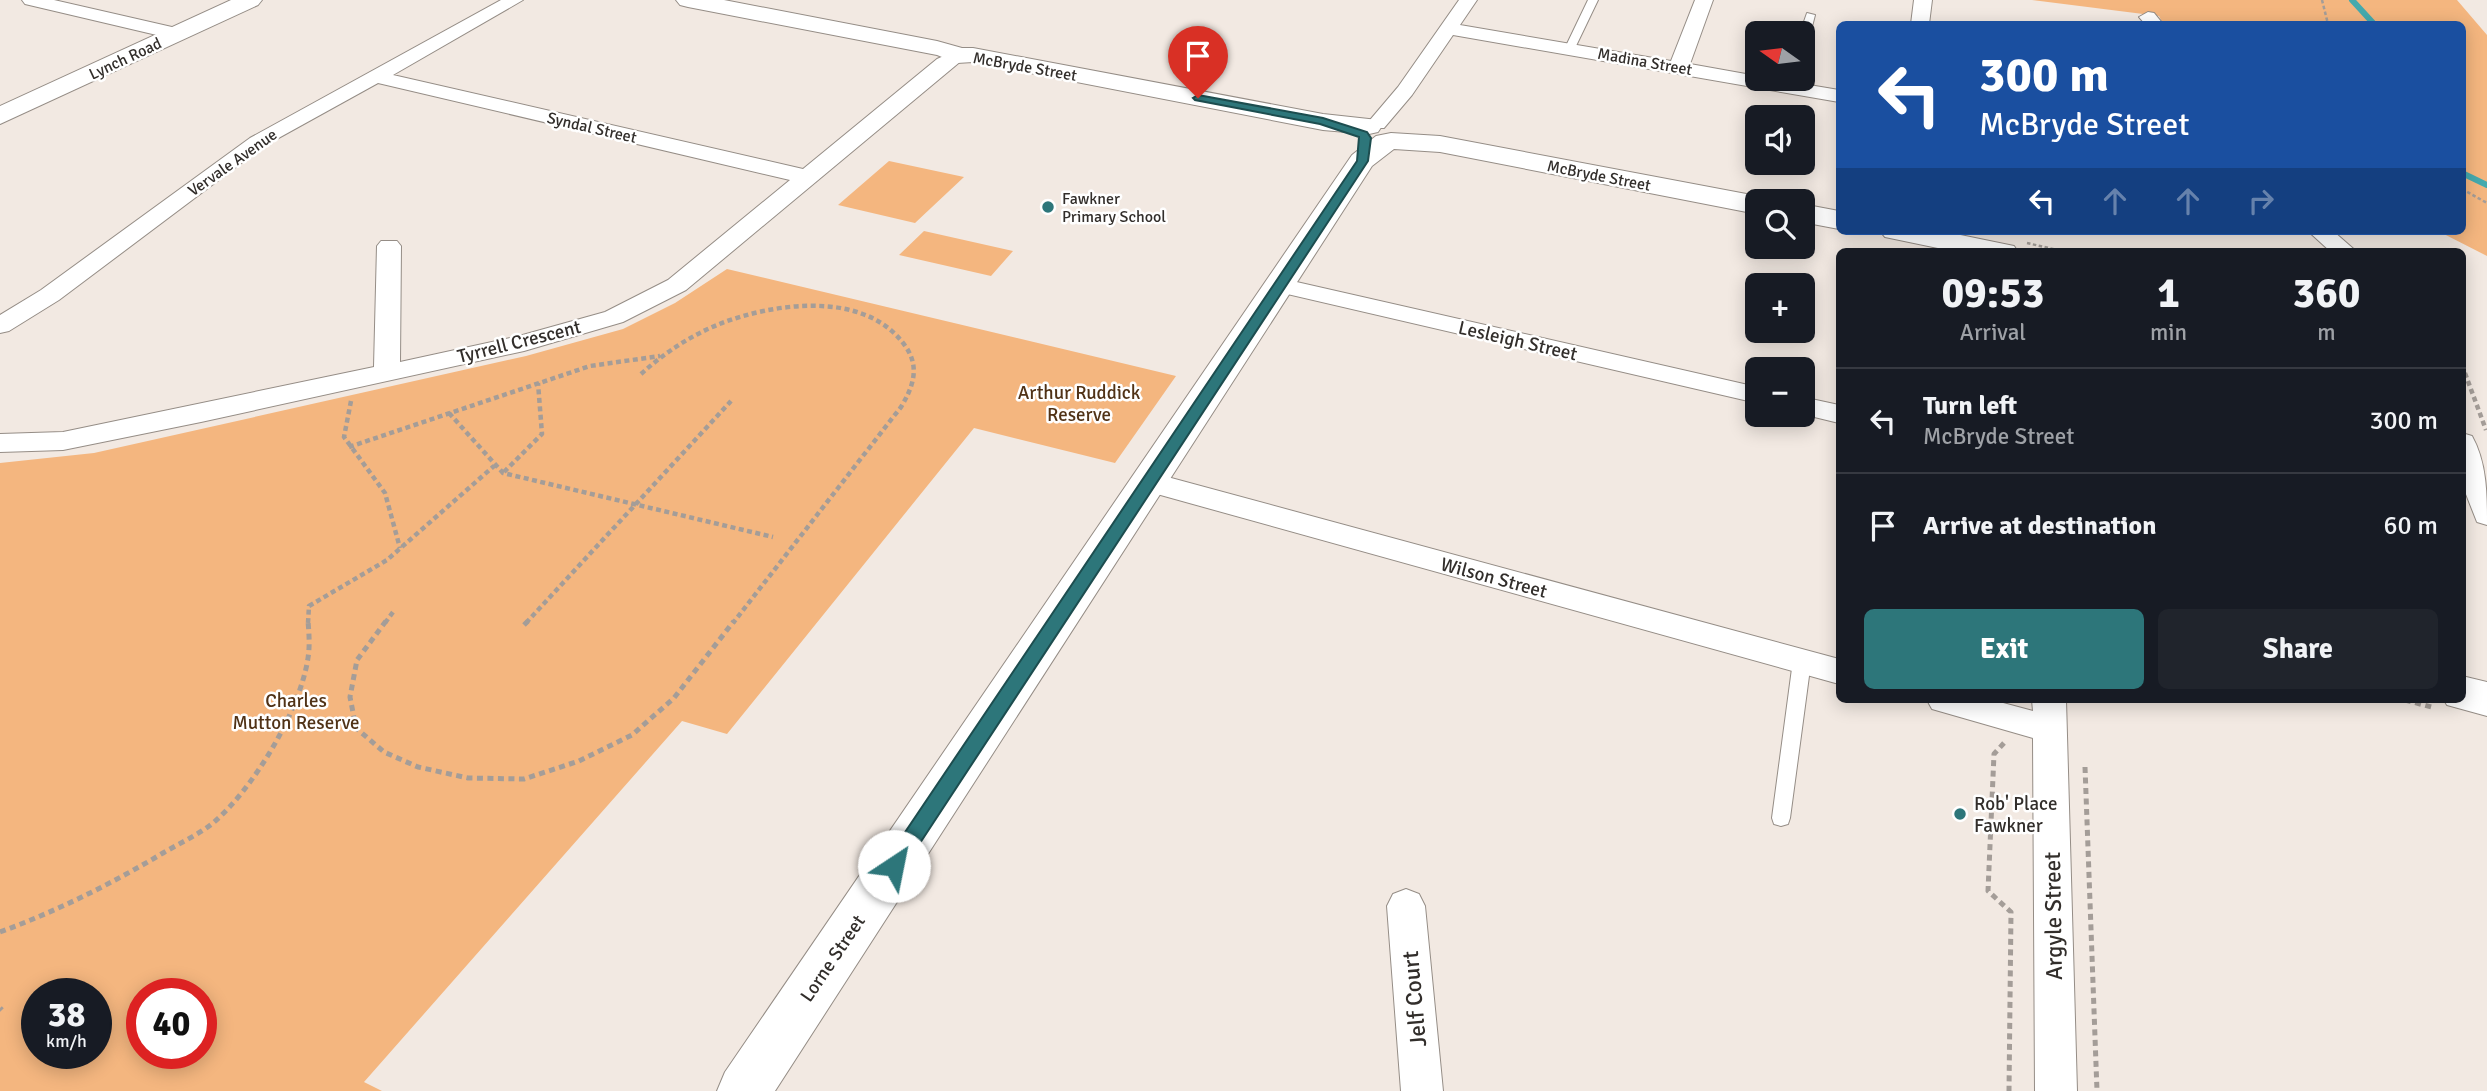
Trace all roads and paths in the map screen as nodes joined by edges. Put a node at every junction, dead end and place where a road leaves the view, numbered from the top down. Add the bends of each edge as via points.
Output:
1 (31, 0) edge
2 (250, 0) edge
3 (514, 0) edge
4 (688, 0) edge
5 (1468, 0) edge
6 (1593, 0) edge
7 (1704, 0) edge
8 (1923, 0) edge
9 (2322, 0) edge
10 (1810, 15) dead end
11 (1808, 21) edge
12 (1920, 21) edge
13 (2327, 21) edge
14 (1450, 29) junction
15 (178, 34) junction
16 (1570, 48) junction
17 (957, 56) junction
18 (1679, 67) junction
19 (1745, 76) edge
20 (376, 77) junction
21 (1815, 89) edge
22 (1836, 95) edge
23 (0, 116) edge
24 (1379, 136) junction
25 (807, 177) junction
26 (2466, 191) edge
27 (1745, 203) edge
28 (2487, 203) edge
29 (1815, 215) edge
30 (1836, 219) edge
31 (1915, 235) edge
32 (2324, 235) edge
33 (389, 246) dead end
34 (1982, 248) edge
35 (2340, 248) edge
36 (1279, 285) junction
37 (0, 326) edge
38 (661, 356) junction
39 (387, 372) junction
40 (641, 374) dead end
41 (2466, 376) edge
42 (351, 380) junction
43 (538, 383) junction
44 (1745, 392) edge
45 (731, 401) dead end
46 (1815, 408) edge
47 (449, 413) junction
48 (1836, 413) edge
49 (2487, 433) edge
50 (0, 443) edge
51 (349, 446) junction
52 (2466, 454) edge
53 (494, 466) junction
54 (503, 473) junction
55 (1149, 482) junction
56 (636, 504) junction
57 (2487, 515) edge
58 (774, 537) dead end
59 (400, 548) junction
60 (393, 612) dead end
61 (524, 625) dead end
62 (1802, 662) junction
63 (1836, 670) edge
64 (2466, 694) edge
65 (2487, 699) edge
66 (1955, 703) edge
67 (2050, 714) edge
68 (2011, 719) junction
69 (2084, 756) dead end
70 (1781, 818) dead end
71 (1406, 906) dead end
72 (0, 932) edge
73 (744, 1091) edge
74 (1422, 1091) edge
75 (2009, 1091) edge
76 (2056, 1091) edge
77 (2097, 1091) edge

1 - 15 street
2 - 15 street, Lynch Road
3 - 20 street, Vervale Avenue
4 - 17 street, McBryde Street via 937,48
5 - 14 street, Lorne Street
6 - 16 lane
7 - 18 street
8 - 12 street
9 - 13 path
10 - 11 lane
14 - 16 street, Madina Street
14 - 24 street, Lorne Street
15 - 23 street, Lynch Road
16 - 18 street, Madina Street
17 - 24 street, McBryde Street via 973,55 1323,121
17 - 25 street, Tyrrell Crescent
18 - 19 street, Madina Street
20 - 25 street, Syndal Street
20 - 37 street, Vervale Avenue via 257,142 50,295
21 - 22 street, Madina Street
24 - 27 street, McBryde Street
24 - 36 street, Lorne Street
25 - 39 street, Tyrrell Crescent via 677,285 614,317 524,343
26 - 28 path
29 - 30 street
31 - 34 street
32 - 35 street
33 - 39 street
36 - 44 street, Lesleigh Street
36 - 55 street, Lorne Street
38 - 40 path
38 - 43 path via 590,366
38 - 60 path via 688,337 732,319 793,306 824,307 859,312 888,326 905,342 913,361 914,382 901,407 674,698 632,735 579,761 524,779 468,778 418,767 384,752 356,728 350,697 357,660
39 - 42 street, Tyrrell Crescent
41 - 49 path
42 - 50 street, Tyrrell Crescent via 63,441
42 - 51 path via 344,438
43 - 47 path
43 - 54 path via 541,433
45 - 56 path
46 - 48 street
47 - 51 path
47 - 53 path
51 - 59 path via 385,493
52 - 57 street
53 - 54 path
53 - 59 path
54 - 56 path
55 - 62 street, Wilson Street
55 - 73 street, Lorne Street
56 - 58 path
56 - 61 path
59 - 72 path via 309,606 311,643 293,705 271,746 215,821 97,892
62 - 63 street, Wilson Street
62 - 70 lane
64 - 65 street
66 - 68 street
67 - 68 street
67 - 76 street, Argyle Street
68 - 75 path via 2011,736 1994,754 1988,891 2011,912
69 - 77 path
71 - 74 street, Jelf Court

